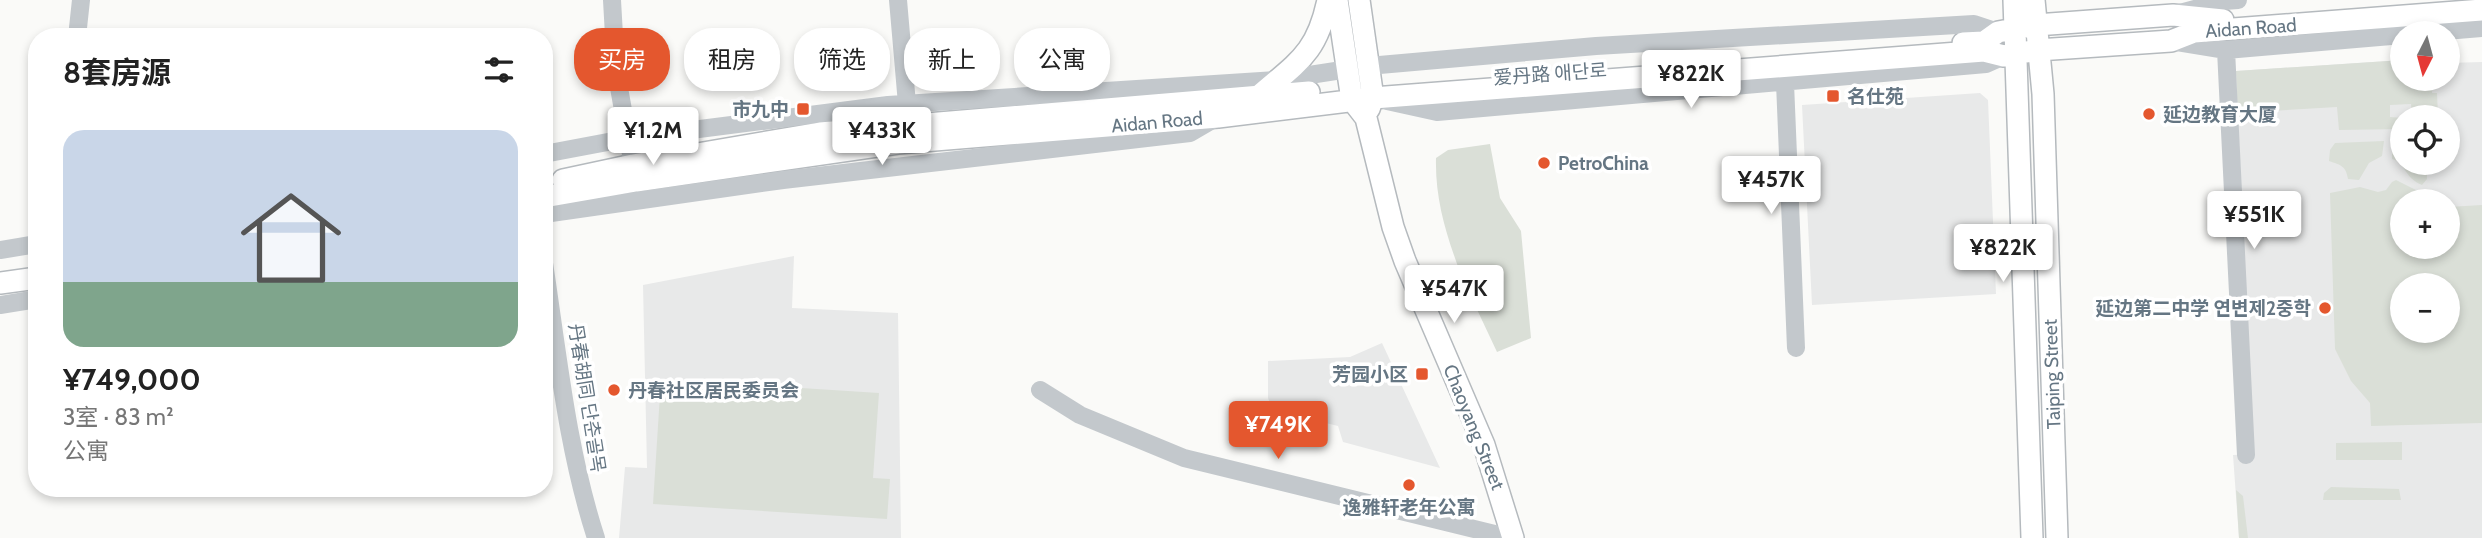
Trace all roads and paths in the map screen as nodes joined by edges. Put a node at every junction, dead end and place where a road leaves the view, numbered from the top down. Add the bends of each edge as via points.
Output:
1 (81, 0) edge
2 (612, 0) edge
3 (898, 0) edge
4 (1328, 0) edge
5 (1337, 0) edge
6 (1359, 0) edge
7 (2014, 0) edge
8 (2034, 0) edge
9 (2238, 0) edge
10 (2451, 0) edge
11 (2482, 10) edge
12 (2174, 15) junction
13 (2090, 21) junction
14 (2036, 24) junction
15 (78, 28) edge
16 (2482, 28) edge
17 (2006, 30) junction
18 (2460, 30) edge
19 (2390, 36) edge
20 (2171, 41) junction
21 (2091, 47) junction
22 (2038, 50) junction
23 (2226, 50) junction
24 (2010, 55) junction
25 (1277, 80) junction
26 (1785, 83) junction
27 (1361, 89) junction
28 (1260, 95) junction
29 (907, 104) junction
30 (1218, 117) joint
31 (629, 138) junction
32 (553, 152) edge
33 (636, 183) junction
34 (553, 184) edge
35 (553, 196) edge
36 (553, 211) edge
37 (28, 245) edge
38 (0, 250) edge
39 (28, 268) edge
40 (0, 272) edge
41 (28, 279) edge
42 (0, 283) edge
43 (28, 300) edge
44 (0, 305) edge
45 (553, 321) edge
46 (1796, 348) dead end
47 (1040, 390) dead end
48 (2246, 455) dead end
49 (596, 538) edge
50 (1512, 538) edge
51 (2032, 538) edge
52 (2057, 538) edge

1 - 15 street
2 - 31 street via 616,71
3 - 29 street
4 - 25 main road via 1317,37 1296,65
5 - 27 main road, Chaoyang Street
6 - 27 main road, Chaoyang Street
7 - 17 main road, Taiping Street
8 - 14 main road, Taiping Street
9 - 12 street, Aidan Road
10 - 12 main road, Aidan Road via 2224,20
11 - 20 main road, Aidan Road via 2194,32
12 - 13 main road, 爱丹路 애단로
13 - 14 main road, 爱丹路 애단로
13 - 21 main road
14 - 17 main road, 爱丹路 애단로
14 - 22 main road, Taiping Street
16 - 18 street
17 - 24 main road, Taiping Street
17 - 27 main road, 爱丹路 애단로 via 1984,42
19 - 23 street, Aidan Road
20 - 21 main road, 爱丹路 애단로
20 - 23 street, Aidan Road
21 - 22 main road, 爱丹路 애단로
22 - 24 main road, 爱丹路 애단로
22 - 52 main road, Taiping Street
23 - 48 street
24 - 26 street, 爱丹路 애단로 via 1986,64
24 - 27 main road, 爱丹路 애단로 via 1984,51
24 - 51 main road, Taiping Street
25 - 27 street, Aidan Road
25 - 28 main road
25 - 29 street, Aidan Road
26 - 27 street, 爱丹路 애단로 via 1437,112
26 - 46 street
27 - 28 main road, Aidan Road
27 - 30 main road, 爱丹路 애단로
27 - 50 main road, Chaoyang Street via 1401,250 1484,445
28 - 33 main road, Aidan Road via 820,133
29 - 31 street, Aidan Road
30 - 33 main road, Aidan Road via 898,143
31 - 32 street, Aidan Road
31 - 33 street
33 - 34 main road, Aidan Road
33 - 35 main road, Aidan Road
33 - 36 street, Aidan Road
37 - 38 street
39 - 40 main road
41 - 42 main road
43 - 44 street
45 - 49 street, 丹春胡同 단춘골목 via 573,451
47 - 50 street via 1080,415 1184,458

